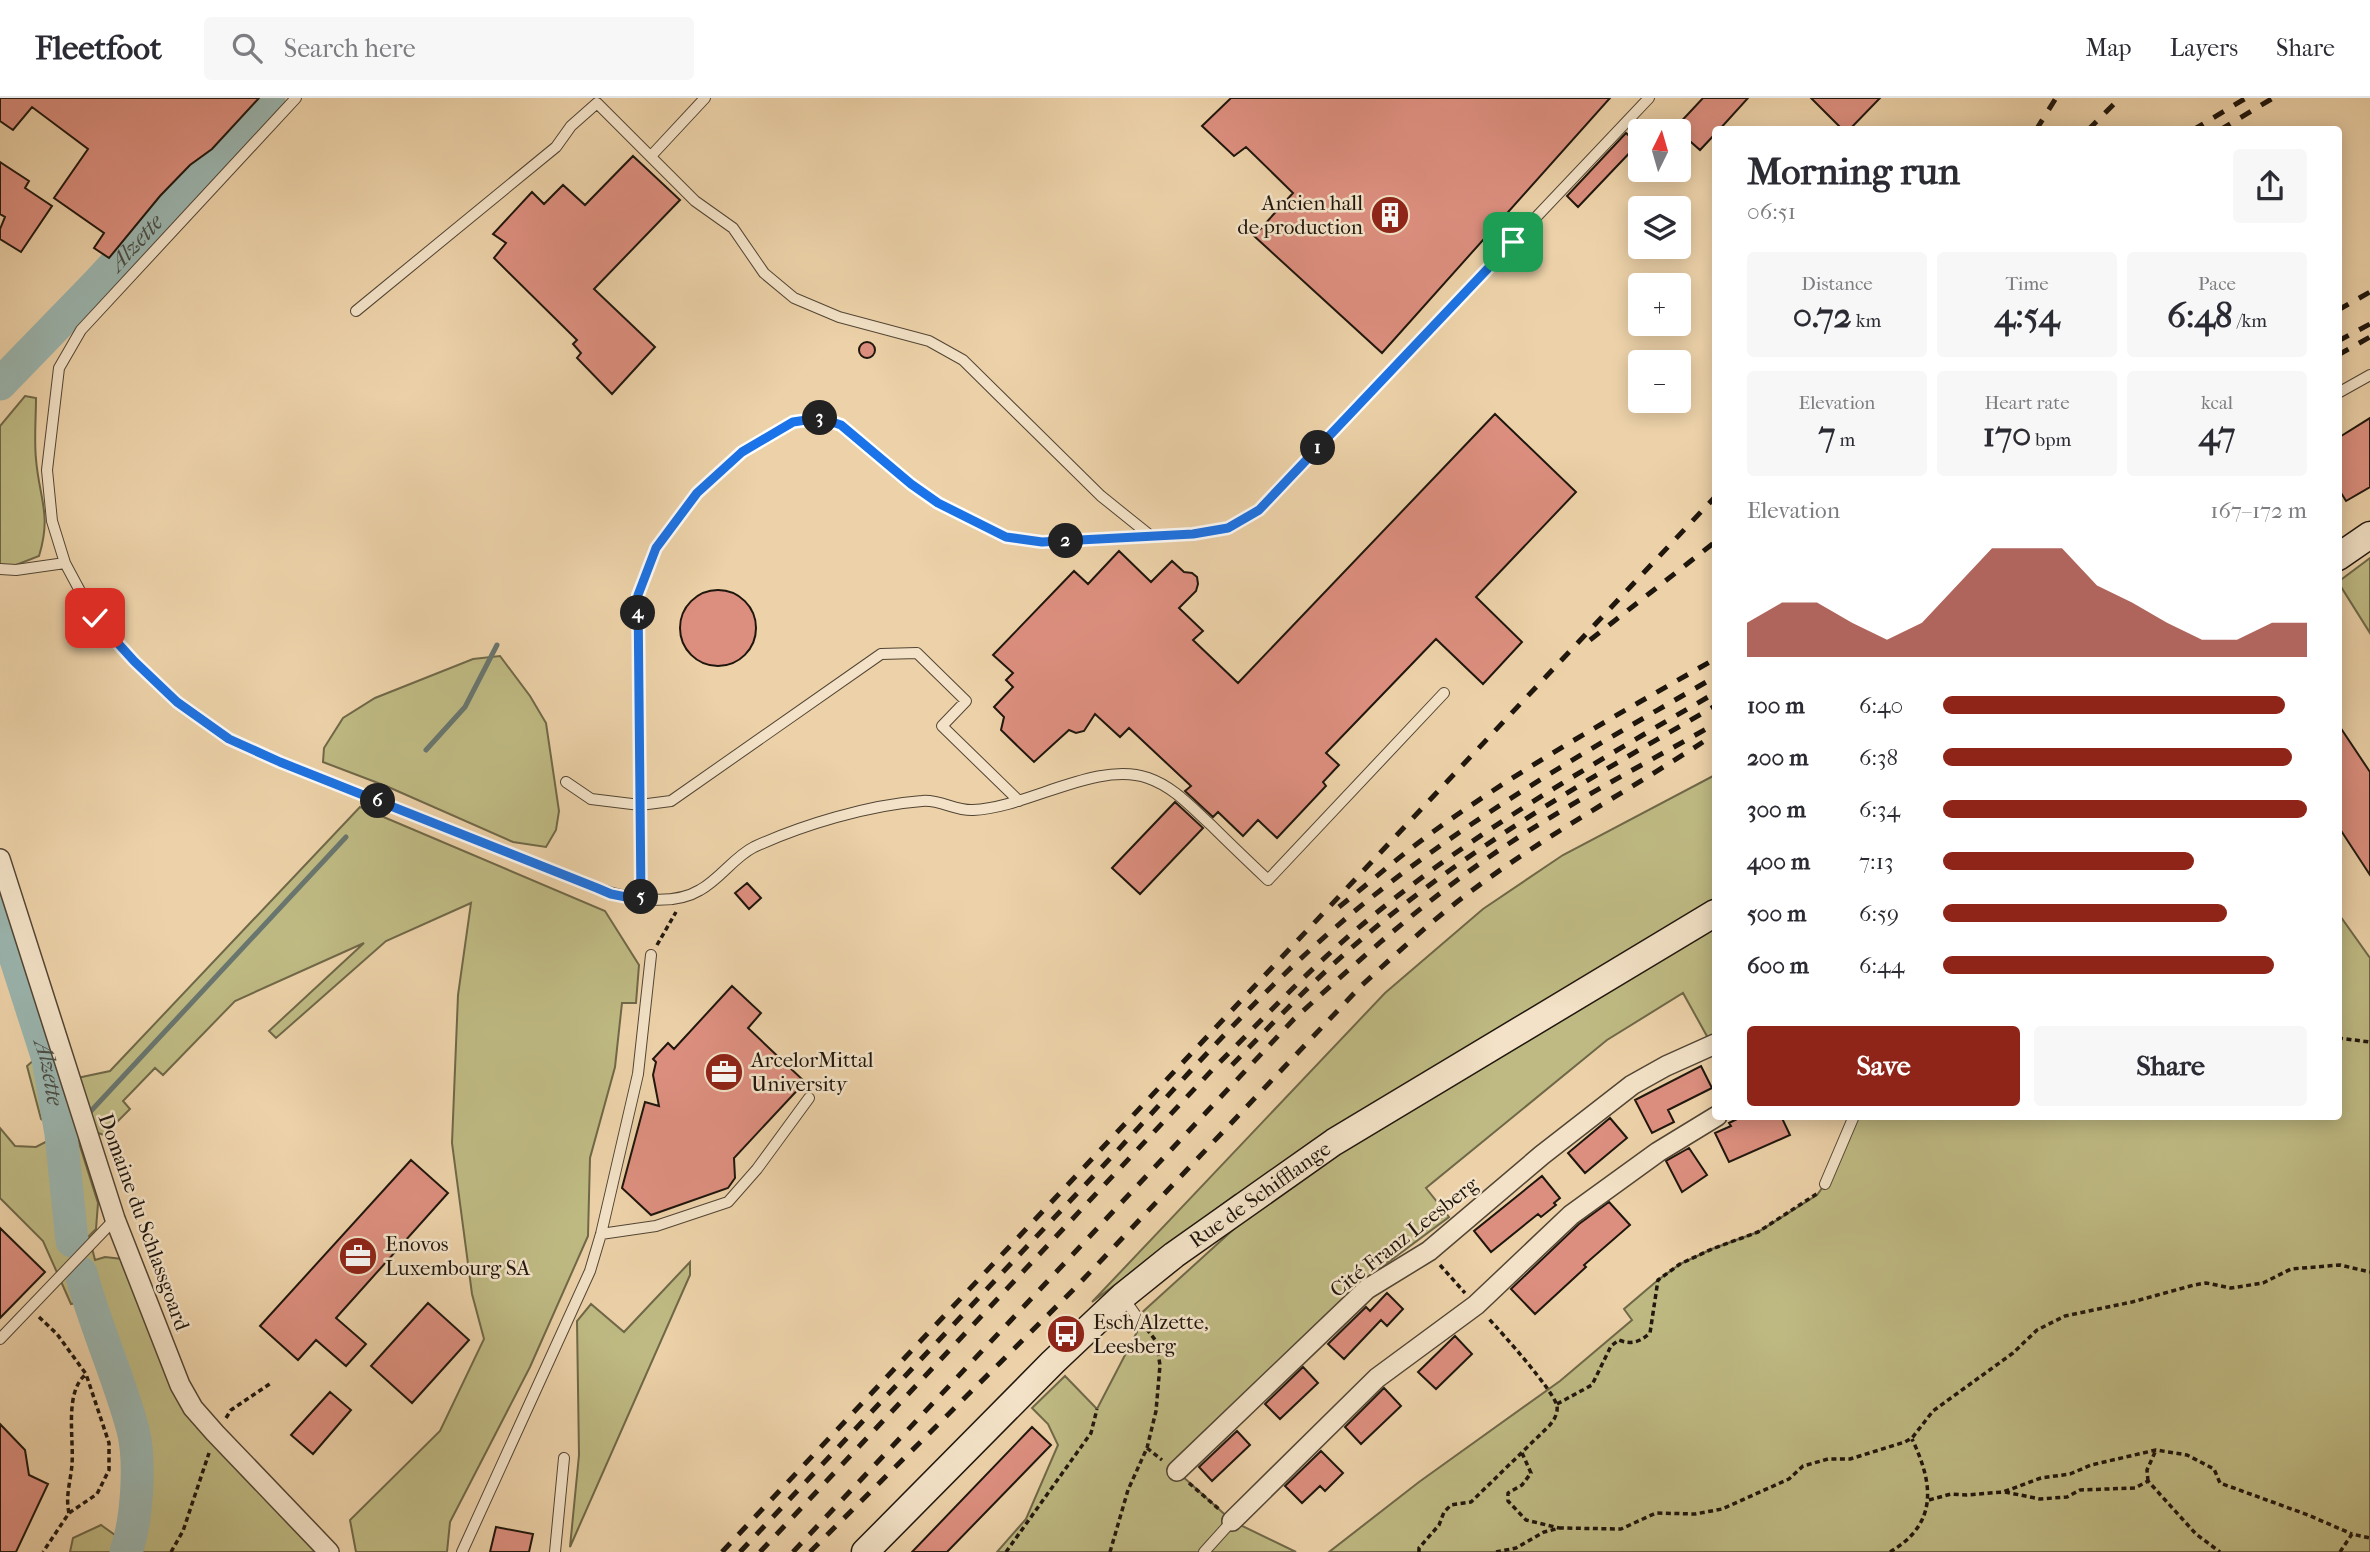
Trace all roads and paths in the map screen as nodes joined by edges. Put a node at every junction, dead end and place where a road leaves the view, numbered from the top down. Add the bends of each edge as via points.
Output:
1 (296, 98) edge
2 (705, 98) edge
3 (1649, 98) edge
4 (595, 100) edge
5 (652, 156) junction
6 (356, 311) dead end
7 (2370, 375) edge
8 (2342, 391) edge
9 (2370, 535) edge
10 (1152, 537) junction
11 (2342, 554) edge
12 (65, 563) junction
13 (0, 569) edge
14 (1444, 693) dead end
15 (566, 782) dead end
16 (1019, 801) junction
17 (640, 805) junction
18 (0, 859) edge
19 (686, 895) junction
20 (641, 900) junction
21 (1712, 915) edge
22 (652, 956) joint
23 (2342, 1038) edge
24 (2370, 1042) edge
25 (1712, 1045) edge
26 (809, 1098) dead end
27 (1712, 1119) edge
28 (1852, 1120) edge
29 (1825, 1184) joint
30 (115, 1219) junction
31 (601, 1234) junction
32 (1429, 1251) junction
33 (2370, 1272) edge
34 (1457, 1284) dead end
35 (1130, 1306) junction
36 (29, 1308) junction
37 (1499, 1330) dead end
38 (0, 1339) edge
39 (86, 1374) junction
40 (271, 1383) dead end
41 (1557, 1404) junction
42 (1097, 1409) dead end
43 (215, 1433) junction
44 (1912, 1438) junction
45 (2156, 1450) junction
46 (1522, 1453) junction
47 (564, 1458) dead end
48 (1177, 1471) dead end
49 (2148, 1481) junction
50 (1199, 1492) dead end
51 (2003, 1492) junction
52 (1929, 1500) junction
53 (69, 1513) junction
54 (1232, 1521) junction
55 (1560, 1528) junction
56 (2353, 1534) junction
57 (2370, 1538) edge
58 (43, 1552) edge
59 (170, 1552) edge
60 (329, 1552) edge
61 (462, 1552) edge
62 (555, 1552) edge
63 (865, 1552) edge
64 (1006, 1552) edge
65 (1110, 1552) edge
66 (1204, 1552) edge
67 (1419, 1552) edge
68 (1496, 1552) edge
69 (1890, 1552) edge
70 (2220, 1552) edge
71 (2340, 1552) edge

1 - 12 lane via 81,330 59,368 47,470 52,521
2 - 5 lane
3 - 10 lane via 1259,510 1228,528
4 - 5 lane
4 - 6 lane via 556,147
5 - 10 lane via 695,201 733,228 764,273 794,298 839,317 929,341 963,360 1101,496
7 - 8 lane
9 - 11 street
10 - 17 lane via 1042,542 1006,537 929,497 841,425 820,418 793,422 742,452 697,493 656,548 638,595
12 - 13 lane
12 - 20 lane via 95,618 134,661 177,702 229,739 604,891
14 - 16 lane via 1269,880 1176,793 1145,777 1109,774
15 - 17 lane via 591,799
16 - 17 lane via 942,726 966,701 917,653 881,654 671,801
16 - 19 lane via 972,810 924,800 838,816 751,848 700,891
17 - 20 lane
18 - 30 street, Domaine du Schlassgoard
19 - 20 lane
19 - 22 path
21 - 35 street, Rue de Schifflange via 1334,1142 1174,1255
22 - 31 lane via 638,1074
23 - 24 path
25 - 32 street, Cité Franz Leesberg via 1632,1085
26 - 31 lane via 728,1202 656,1226
27 - 54 street via 1571,1215 1476,1305 1377,1378
28 - 29 lane
29 - 41 path via 1817,1195 1758,1233 1712,1249 1658,1280 1650,1333 1643,1340 1628,1344 1619,1340 1611,1346 1592,1385
30 - 36 lane
30 - 43 street, Domaine du Schlassgoard via 180,1385
31 - 61 lane via 590,1271
32 - 34 path
32 - 48 street, Cité Franz Leesberg via 1367,1289
33 - 44 path via 2340,1265 2291,1269 2263,1283 2194,1285 2066,1316 2037,1330 1933,1411
35 - 63 street, Rue de Schifflange via 1053,1362
35 - 65 path via 1156,1341 1160,1365 1147,1448 1128,1490
36 - 38 lane
36 - 39 path via 57,1334
37 - 41 path
39 - 53 path via 79,1380 71,1421
39 - 53 path via 108,1443 109,1470 97,1494
40 - 43 path via 232,1410
41 - 46 path via 1557,1415
42 - 64 path via 1091,1433
43 - 59 path via 186,1521
43 - 60 street, Domaine du Schlassgoard
44 - 52 path
44 - 55 path via 1850,1459 1803,1466 1789,1479 1722,1509 1656,1513 1621,1530
45 - 49 path via 2147,1470
45 - 51 path
45 - 56 path via 2187,1455 2214,1469 2220,1483
46 - 55 path via 1531,1473 1508,1493 1508,1501 1526,1520
46 - 67 path via 1471,1502 1451,1505
47 - 62 lane
49 - 51 path via 2135,1488 2080,1490 2067,1497 2040,1499
49 - 70 path via 2196,1534
50 - 54 path
51 - 52 path via 1951,1494
52 - 69 path via 1912,1533
53 - 58 path
54 - 66 lane
55 - 68 path
56 - 57 path
56 - 71 path

